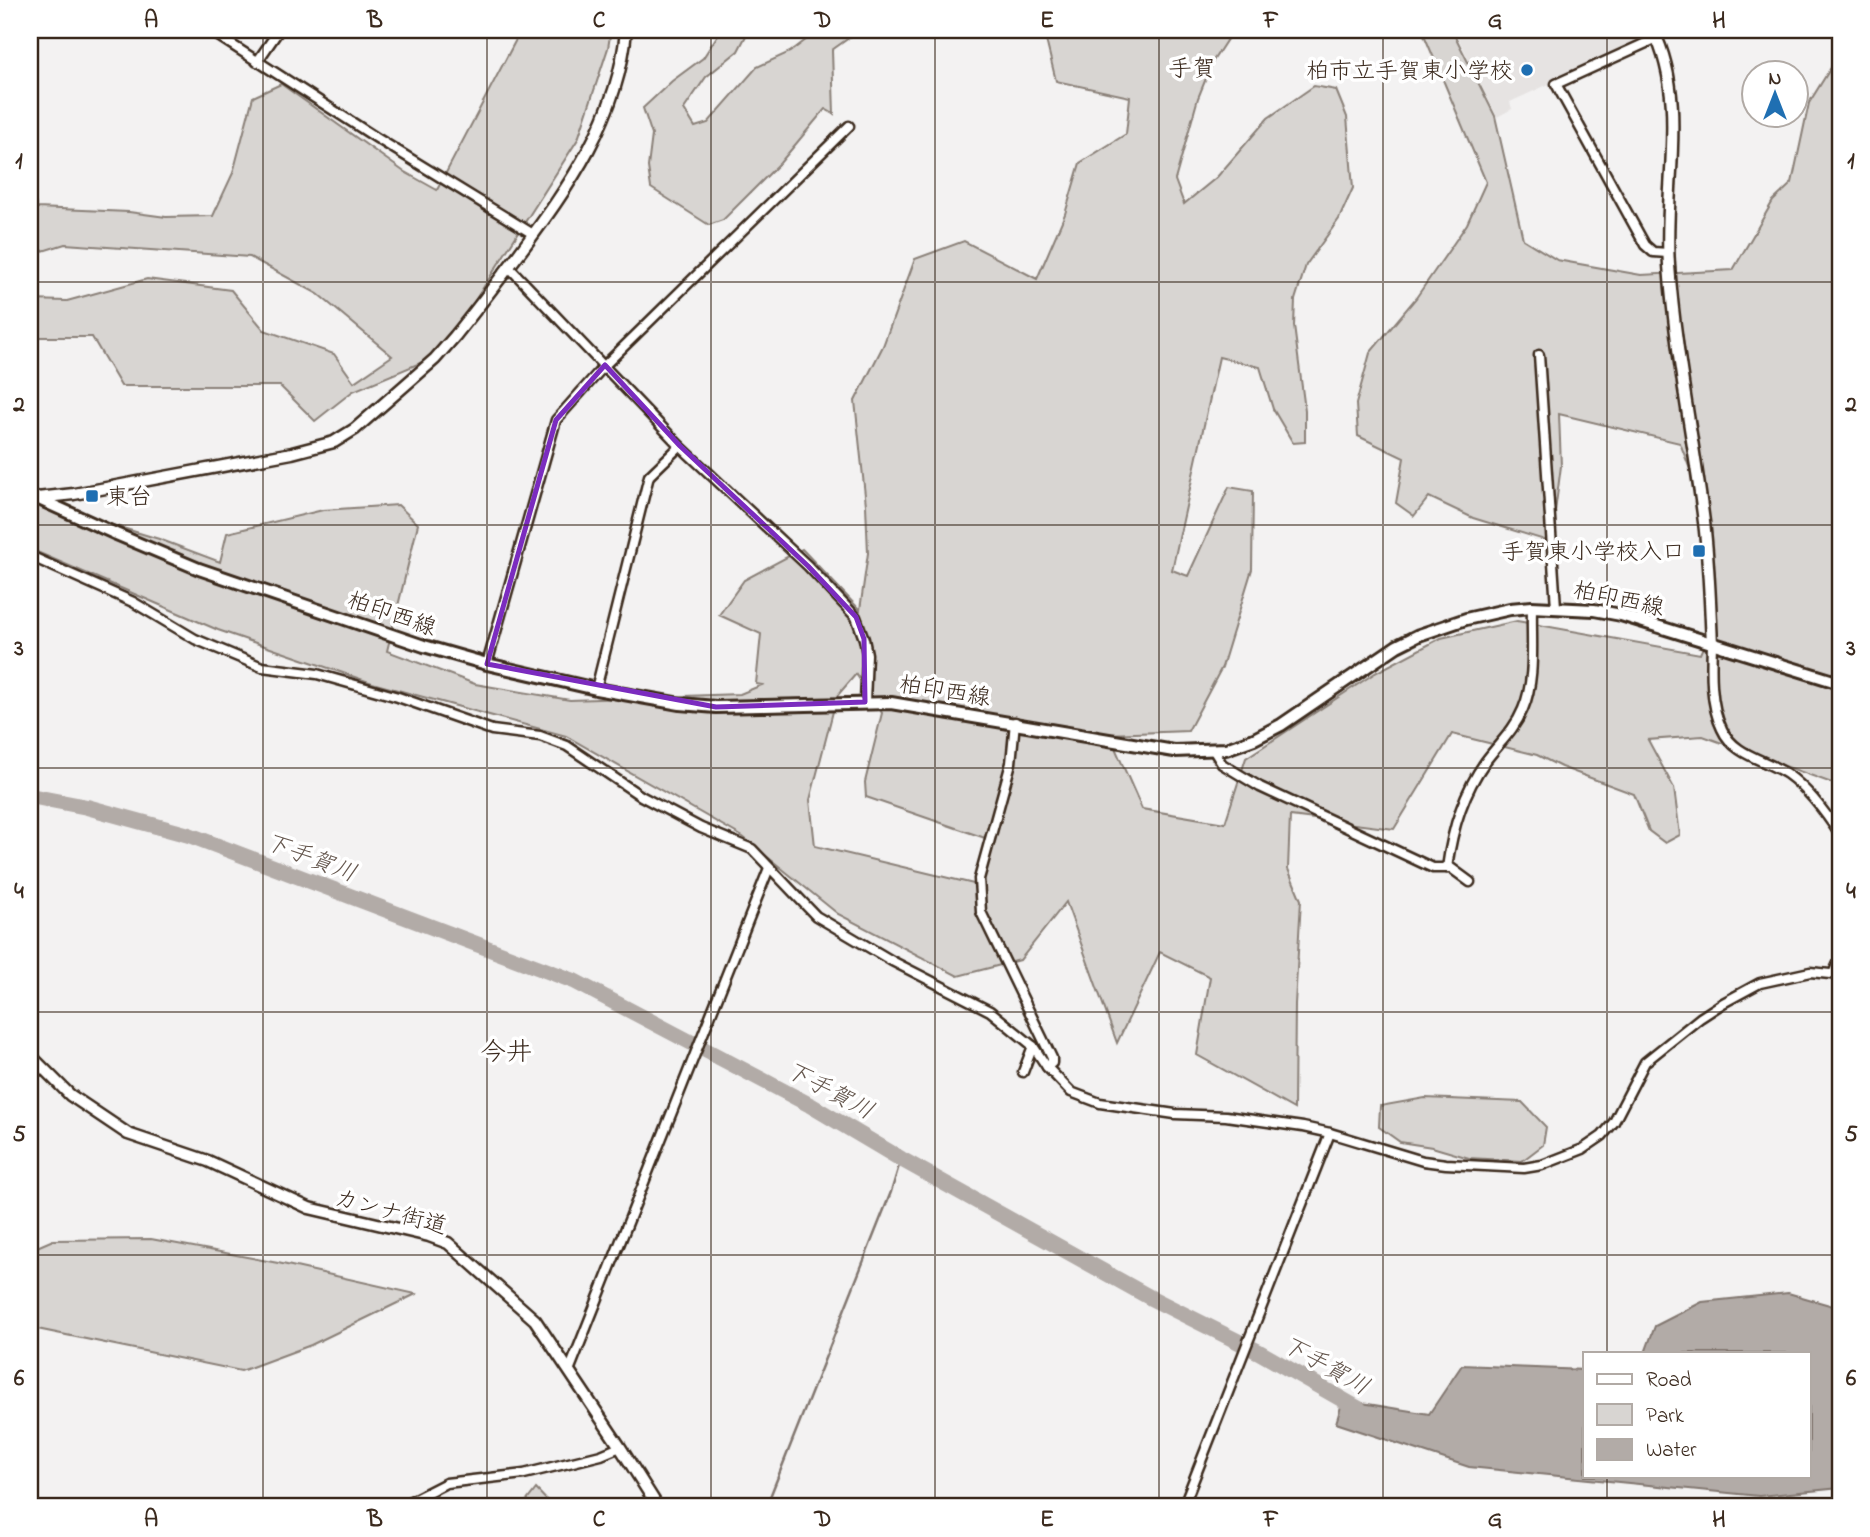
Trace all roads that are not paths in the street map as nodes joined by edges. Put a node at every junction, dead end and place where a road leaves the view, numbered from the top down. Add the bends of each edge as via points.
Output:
1 (209, 30) edge
2 (279, 30) edge
3 (626, 30) edge
4 (1655, 34) edge
5 (257, 62) junction
6 (849, 126) dead end
7 (533, 234) junction
8 (1668, 253) junction
9 (509, 267) junction
10 (1539, 355) dead end
11 (605, 365) junction
12 (680, 446) junction
13 (33, 496) edge
14 (30, 556) edge
15 (1532, 607) junction
16 (1556, 607) junction
17 (1712, 644) junction
18 (487, 664) junction
19 (1840, 683) edge
20 (596, 689) junction
21 (865, 702) junction
22 (1015, 722) junction
23 (1214, 751) junction
24 (1840, 835) edge
25 (769, 868) junction
26 (1447, 868) junction
27 (1470, 882) dead end
28 (1840, 959) edge
29 (1837, 974) edge
30 (1033, 1046) junction
31 (30, 1057) edge
32 (1047, 1068) junction
33 (1023, 1072) dead end
34 (1330, 1133) junction
35 (569, 1371) junction
36 (621, 1447) junction
37 (399, 1507) edge
38 (658, 1507) edge
39 (1183, 1507) edge

1 - 5 street
2 - 5 street
3 - 7 street via 616,83 596,136 567,189
4 - 8 street via 1671,93
4 - 8 street via 1556,84 1645,245 1653,252
5 - 7 street
6 - 11 street
7 - 9 street
8 - 17 street via 1704,526
9 - 11 street
9 - 13 street via 435,359 334,442 74,494
10 - 16 street
11 - 12 street
11 - 18 street via 556,420
12 - 20 street via 649,476
12 - 21 street via 856,617 867,654
13 - 18 main road, 柏印西線 via 199,569
14 - 25 street via 133,602 195,639 262,667 317,674 492,730 540,736 567,746 641,796 752,849
15 - 16 main road, 柏印西線
15 - 23 main road, 柏印西線 via 1466,619 1419,635 1268,732 1240,746
15 - 26 street via 1530,683 1523,709 1485,762 1459,812
16 - 17 main road, 柏印西線 via 1621,615
17 - 19 main road, 柏印西線
17 - 24 street via 1722,731 1742,752 1796,782
18 - 20 main road, 柏印西線
20 - 21 main road, 柏印西線 via 716,707
21 - 22 main road, 柏印西線
22 - 23 main road, 柏印西線 via 1144,747
22 - 32 street via 1012,762 979,891 981,912 1052,1058
23 - 26 street via 1222,764 1260,787 1433,868
25 - 30 street via 816,916 990,1011
25 - 35 street
26 - 27 street
28 - 29 street
29 - 34 street via 1810,972 1760,983 1700,1018 1645,1062 1602,1136 1542,1165 1524,1168 1423,1161
30 - 32 street
30 - 33 street
31 - 35 street, カンナ街道 via 70,1095 128,1134 208,1161 309,1208 447,1243 526,1310
32 - 34 street via 1071,1092 1100,1103
34 - 39 street
35 - 36 street, カンナ街道
36 - 37 street via 524,1474 446,1483
36 - 38 street, カンナ街道

